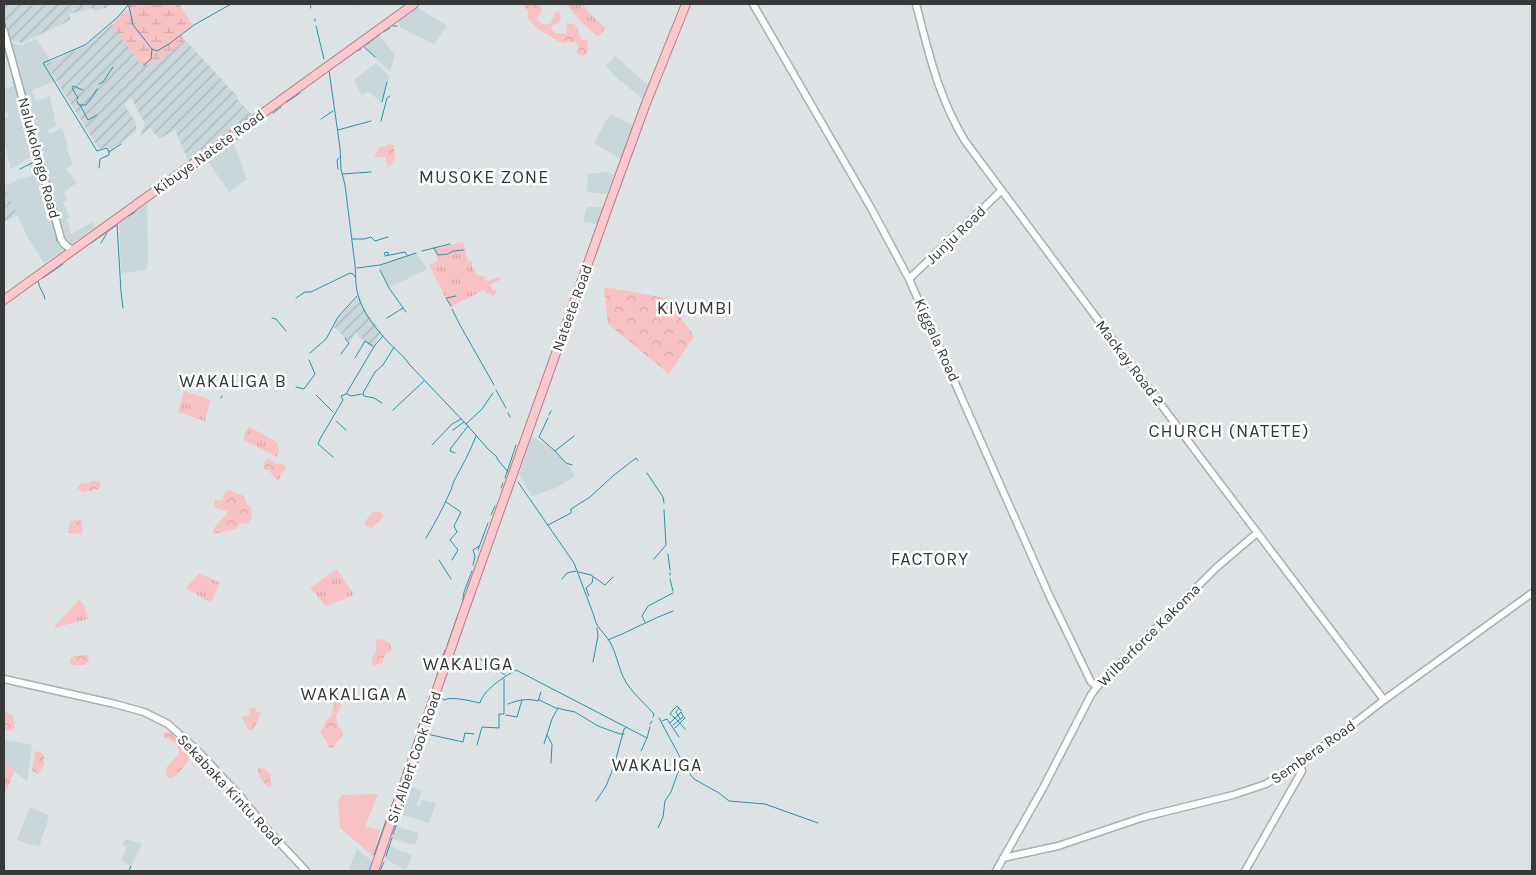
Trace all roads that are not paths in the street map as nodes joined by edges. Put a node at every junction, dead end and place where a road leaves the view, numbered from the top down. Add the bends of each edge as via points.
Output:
1 (414, 4) edge
2 (686, 4) edge
3 (753, 4) edge
4 (916, 4) edge
5 (4, 31) edge
6 (1001, 191) junction
7 (72, 250) junction
8 (909, 278) junction
9 (4, 300) edge
10 (1257, 533) junction
11 (1532, 593) edge
12 (463, 614) joint
13 (4, 679) edge
14 (1097, 687) junction
15 (1384, 700) junction
16 (1300, 763) junction
17 (1003, 858) junction
18 (306, 871) edge
19 (374, 871) edge
20 (996, 871) edge
21 (1245, 871) edge

1 - 7 main road, Kibuye Natete Road
2 - 12 main road, Nateete Road via 645,106
3 - 8 street, Kiggala Road
4 - 6 street, Mackay Road 2 via 944,103 965,141
5 - 7 street, Nalukolongo Road via 61,239
6 - 8 street, Junju Road
6 - 10 street, Mackay Road 2
7 - 9 main road, Kibuye Natete Road
8 - 14 street, Kiggala Road via 1049,595 1091,682
10 - 14 street, Wilberforce Kakoma via 1217,568
10 - 15 street, Mackay Road 2
11 - 15 street, Sembera Road
12 - 19 main road, Sir Albert Cook Road
13 - 18 street, Sekabaka Kintu Road via 115,704 144,712 168,724 196,749
14 - 17 street, Wilberforce Kakoma
15 - 16 street, Sembera Road
16 - 17 street, Sembera Road via 1266,784 1241,792 1144,817 1058,846
16 - 21 street via 1302,771
17 - 20 street, Wilberforce Kakoma

